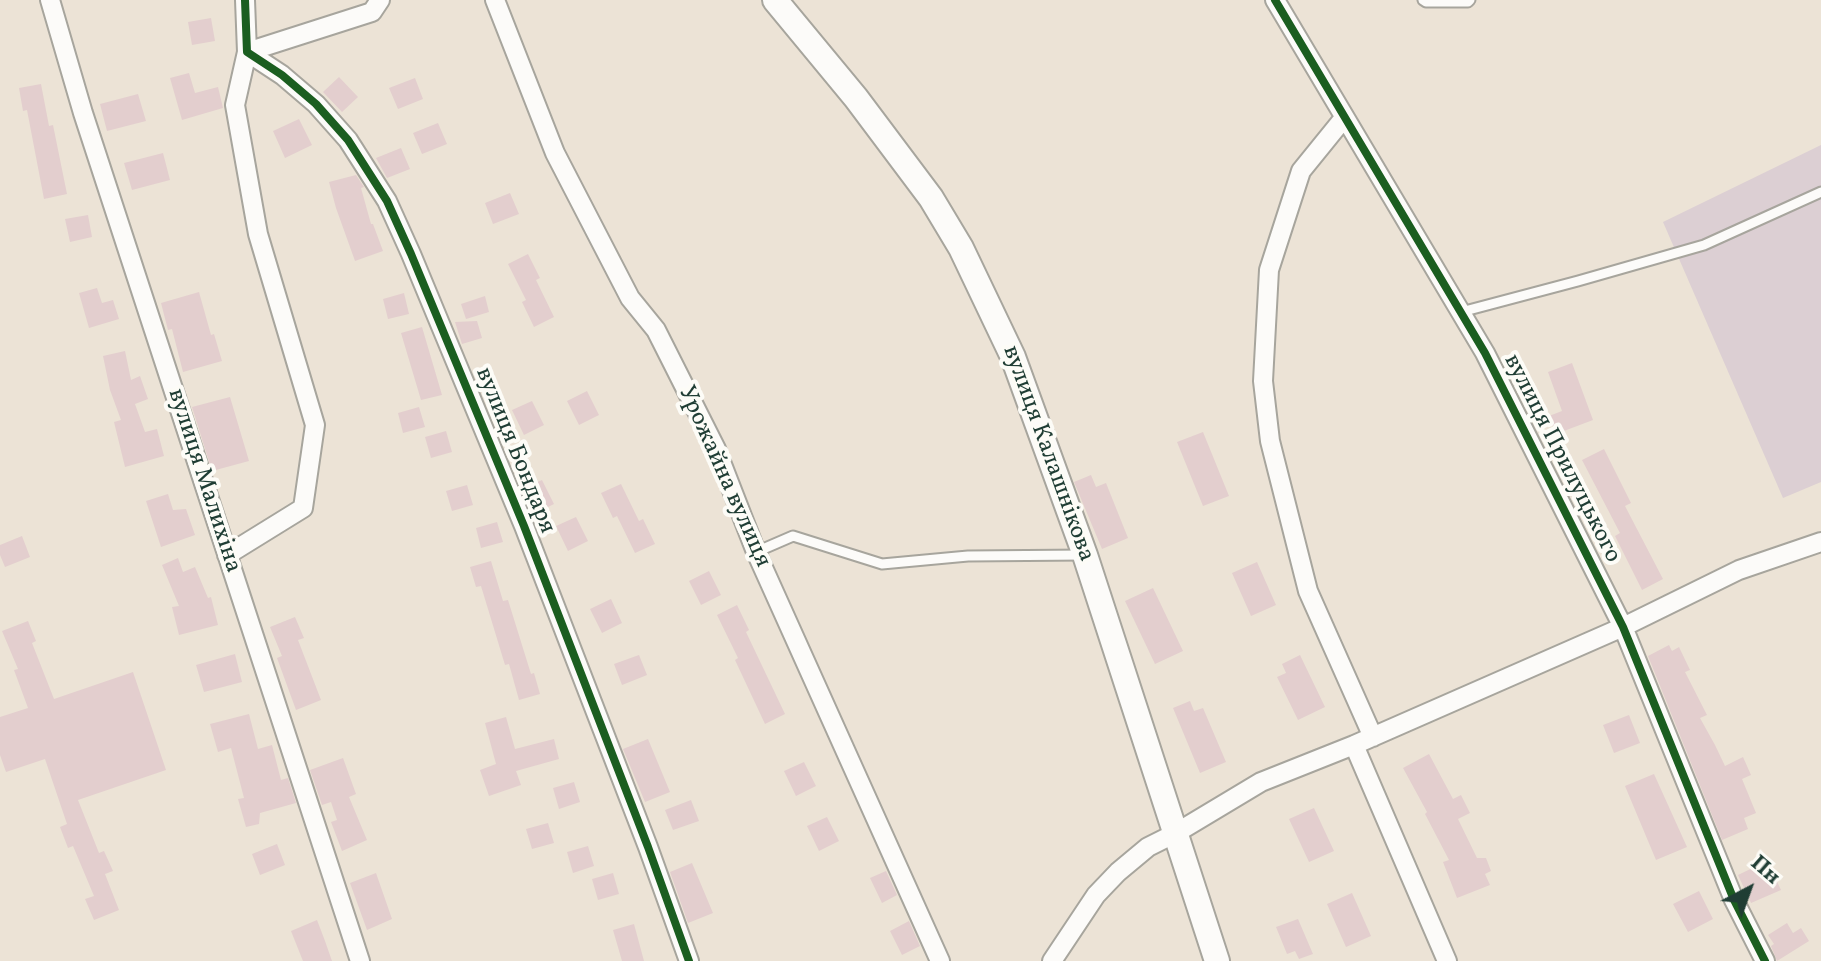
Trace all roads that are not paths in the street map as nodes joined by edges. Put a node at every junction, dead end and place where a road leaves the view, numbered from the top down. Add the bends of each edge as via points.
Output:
1 (50, 0) edge
2 (245, 0) edge
3 (380, 0) edge
4 (495, 0) edge
5 (775, 0) edge
6 (1275, 0) edge
7 (1423, 0) edge
8 (1470, 0) edge
9 (247, 52) junction
10 (1344, 118) junction
11 (1821, 192) edge
12 (1461, 312) junction
13 (1821, 542) edge
14 (756, 552) junction
15 (227, 555) junction
16 (1085, 555) junction
17 (1623, 627) junction
18 (1373, 737) junction
19 (1354, 745) junction
20 (1176, 833) junction
21 (360, 961) edge
22 (689, 961) edge
23 (940, 961) edge
24 (1052, 961) edge
25 (1217, 961) edge
26 (1447, 961) edge
27 (1765, 961) edge

1 - 15 street, вулиця Малихіна
2 - 9 street
3 - 9 street via 372,12
4 - 14 street, Урожайна вулиця via 555,153 630,298 656,330 716,449
5 - 16 street, вулиця Калашнікова via 866,110 961,248 1013,357
6 - 10 street, вулиця Прилуцького
7 - 8 lane
9 - 15 street via 235,105 258,234 315,425 303,508
9 - 22 street, вулиця Бондаря via 316,104 348,140 387,201 524,526
10 - 12 street, вулиця Прилуцького
10 - 18 street via 1301,171 1269,270 1263,381 1270,441 1308,591
11 - 12 lane via 1704,245
12 - 17 street, вулиця Прилуцького
13 - 17 street via 1739,570
14 - 16 lane via 793,536 882,564 968,556
14 - 23 street, Урожайна вулиця
15 - 21 street, вулиця Малихіна
16 - 20 street, вулиця Калашнікова
17 - 18 street
17 - 27 street, вулиця Прилуцького via 1734,900
18 - 19 street
19 - 20 street via 1261,782
19 - 26 street
20 - 24 street via 1148,847 1118,872
20 - 25 street, вулиця Калашнікова

